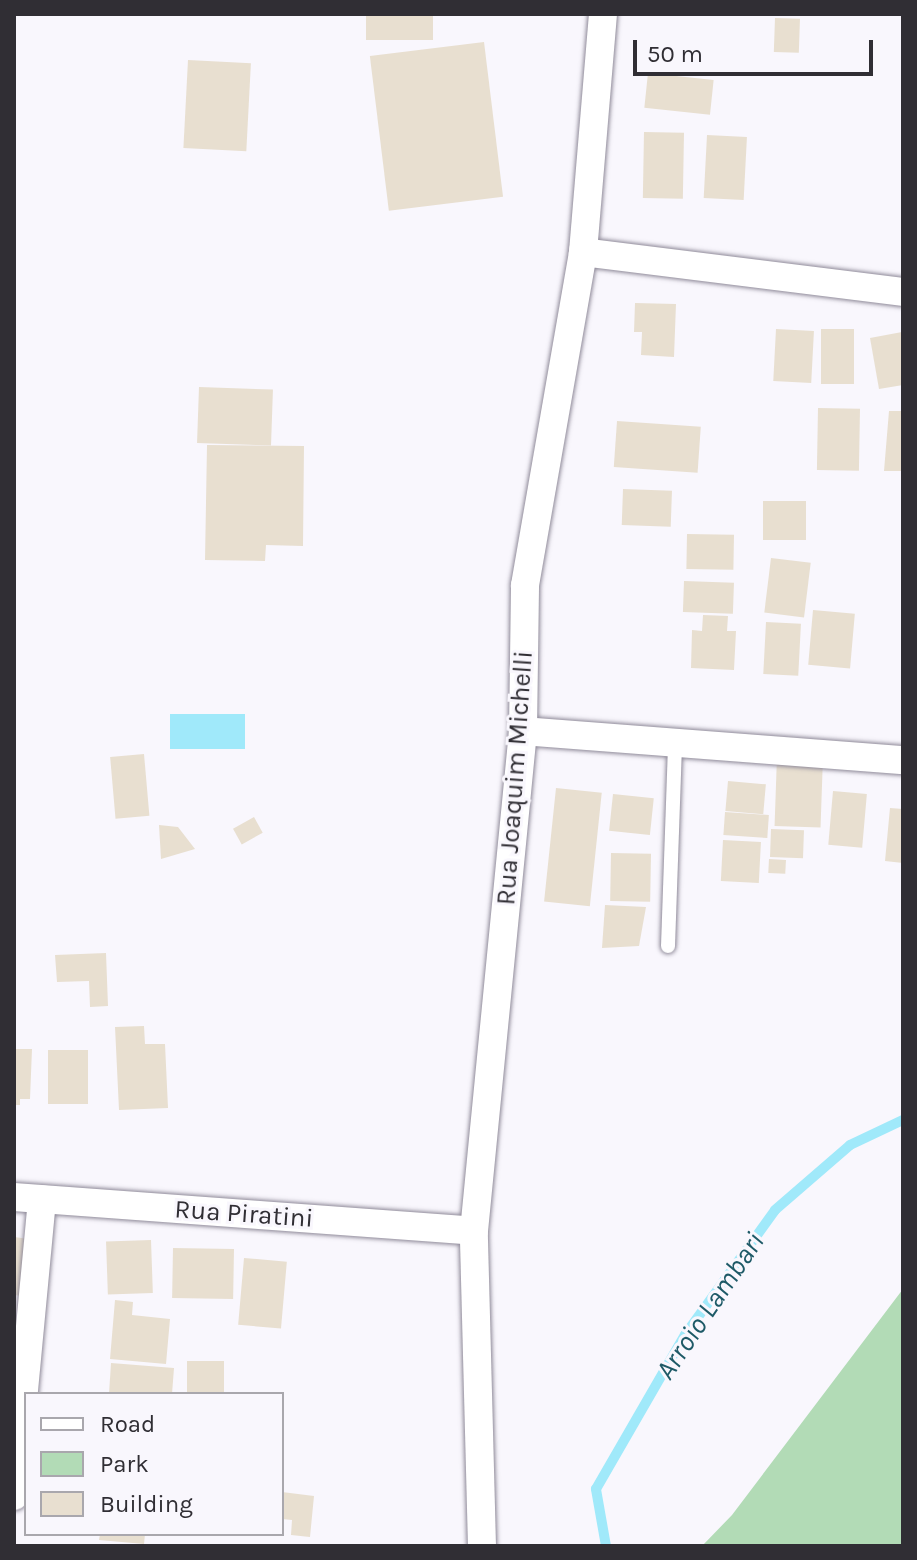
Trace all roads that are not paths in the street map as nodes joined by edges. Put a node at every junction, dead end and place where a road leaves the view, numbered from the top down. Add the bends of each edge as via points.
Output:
1 (603, 14) edge
2 (583, 252) junction
3 (903, 292) edge
4 (523, 731) junction
5 (675, 742) junction
6 (903, 760) edge
7 (668, 946) dead end
8 (14, 1197) edge
9 (42, 1199) junction
10 (474, 1231) junction
11 (14, 1496) edge
12 (482, 1546) edge

1 - 2 street, Rua Joaquim Michelli
2 - 3 street
2 - 4 street, Rua Joaquim Michelli via 525,585
4 - 5 street
4 - 10 street, Rua Joaquim Michelli
5 - 6 street
5 - 7 lane
8 - 9 street, Rua Piratini
9 - 10 street, Rua Piratini
9 - 11 street
10 - 12 street, Rua Joaquim Michelli

